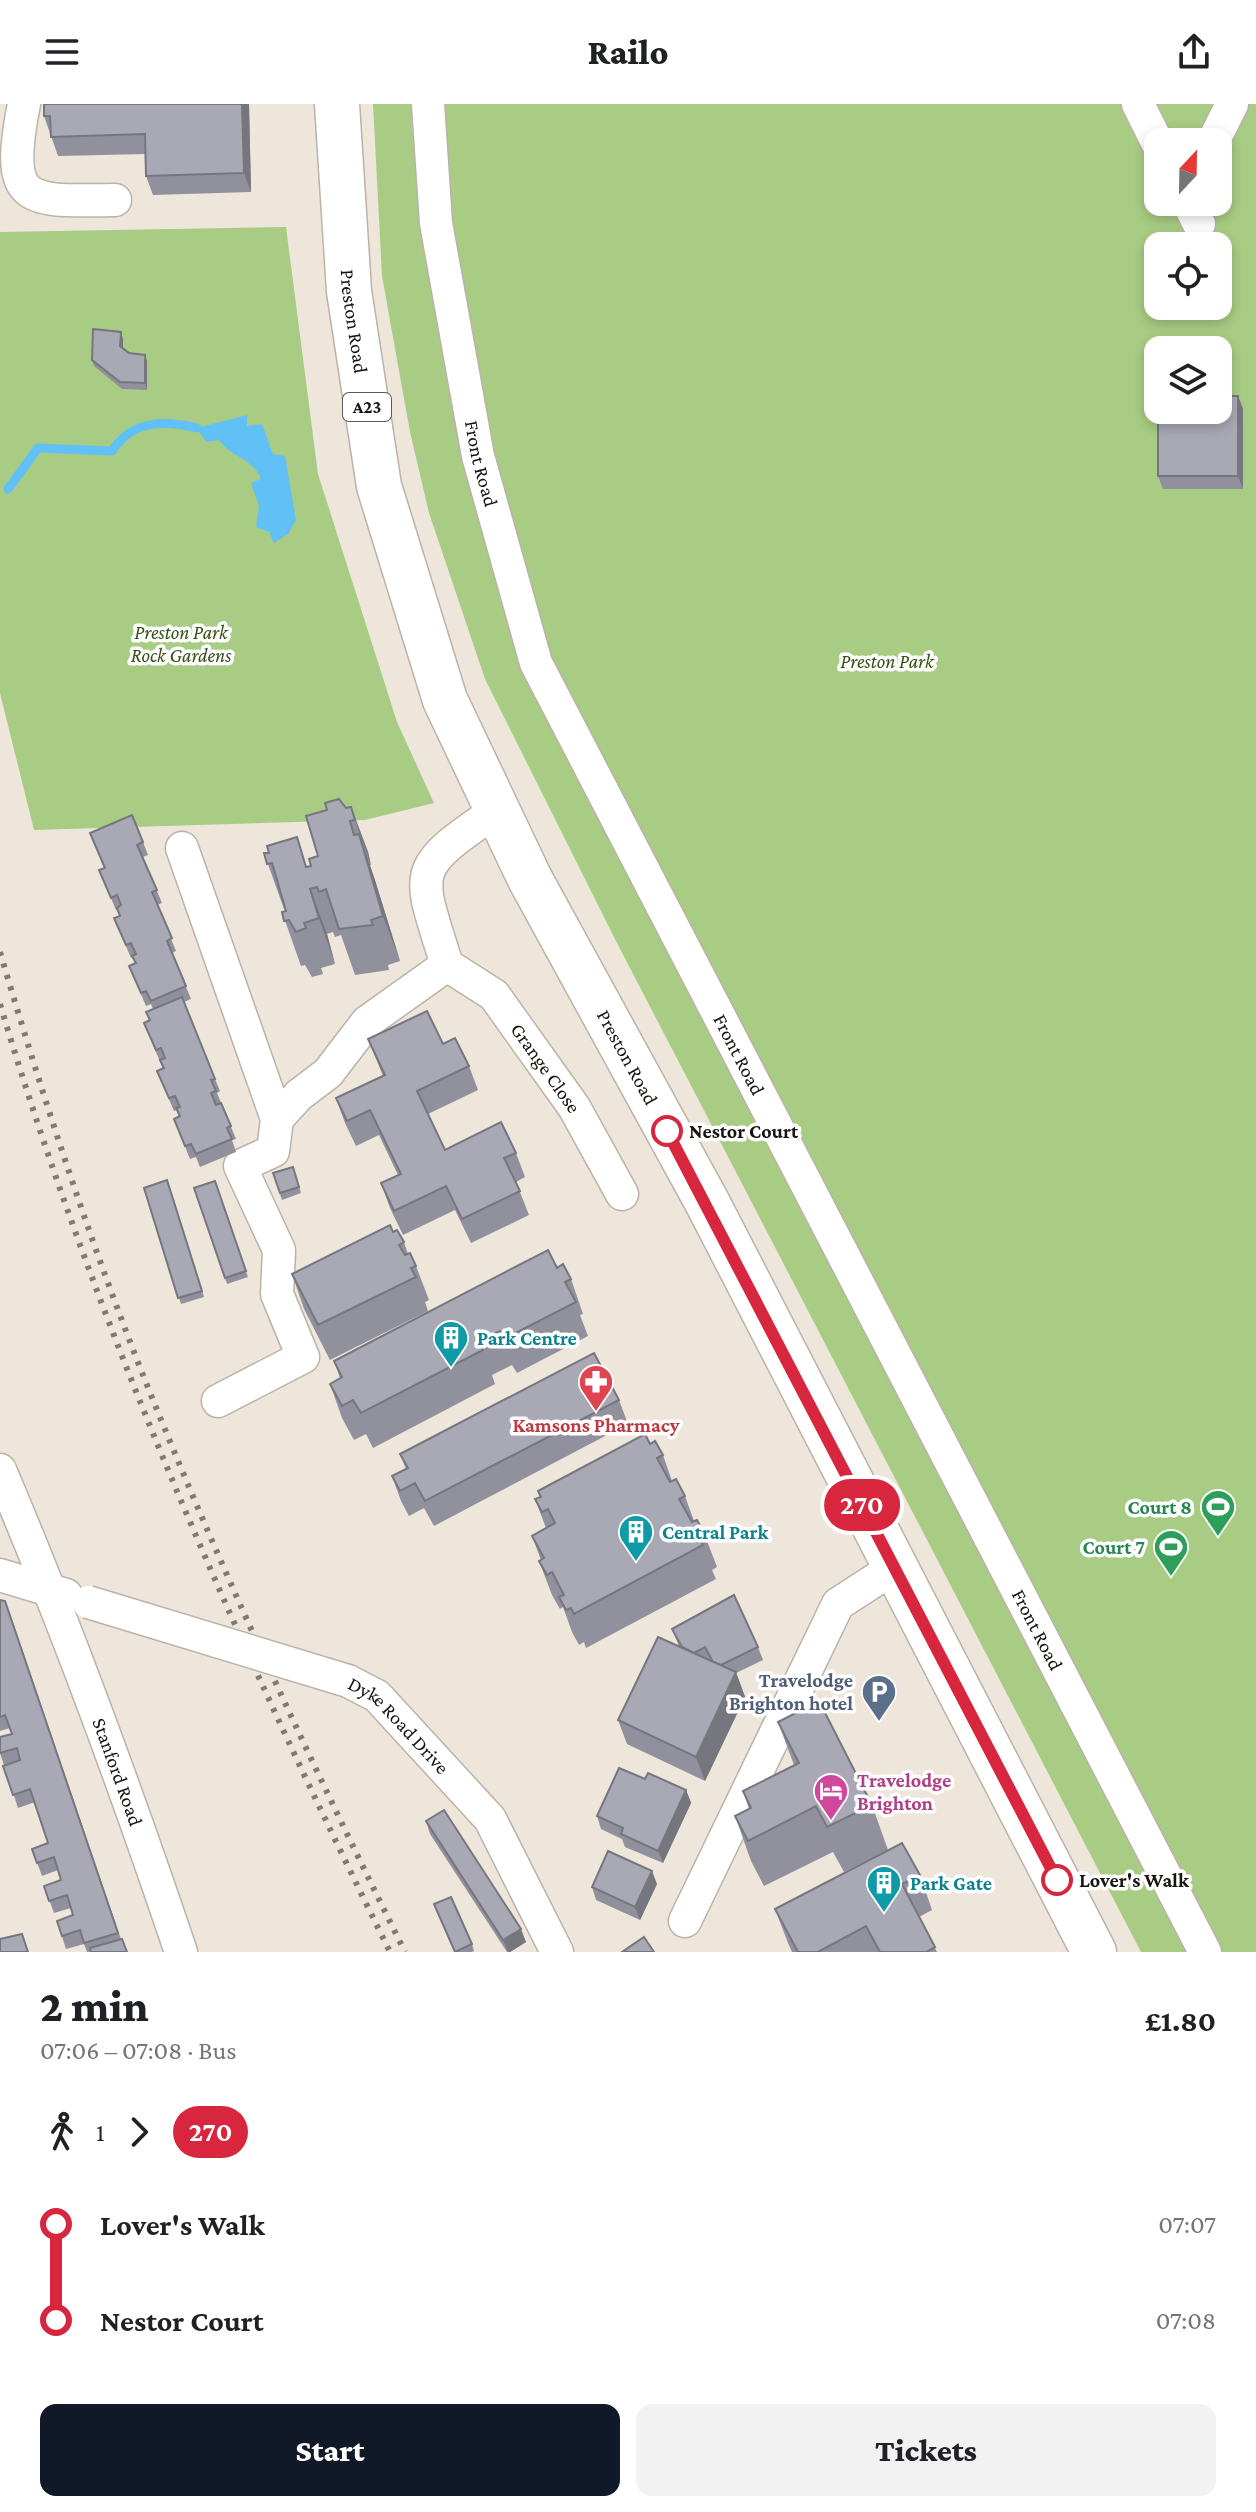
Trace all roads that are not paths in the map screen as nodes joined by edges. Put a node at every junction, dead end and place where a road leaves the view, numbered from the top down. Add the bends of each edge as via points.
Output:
1 (24, 104) edge
2 (337, 104) edge
3 (428, 104) edge
4 (1138, 104) edge
5 (1232, 104) edge
6 (1150, 128) edge
7 (1220, 128) edge
8 (115, 200) dead end
9 (496, 811) junction
10 (182, 848) dead end
11 (447, 965) junction
12 (277, 1119) junction
13 (622, 1194) dead end
14 (218, 1401) dead end
15 (0, 1470) edge
16 (895, 1567) junction
17 (0, 1575) edge
18 (51, 1591) junction
19 (685, 1921) dead end
20 (181, 1952) edge
21 (557, 1952) edge
22 (1094, 1952) edge
23 (1205, 1952) edge

1 - 8 street via 17,161 20,181 31,194 43,200
2 - 9 highway, Preston Road / A23 via 349,291 379,486 445,700
3 - 23 street, Front Road via 436,223 478,456 536,663
4 - 6 street
5 - 7 street
9 - 11 street via 428,866 423,882 426,899
9 - 16 highway, Preston Road / A23 via 707,1202
10 - 12 street
11 - 12 street via 367,1022 328,1073
11 - 13 street, Grange Close via 494,995 574,1107
12 - 14 street via 273,1151 240,1166 279,1250 277,1294 303,1357
15 - 18 street, Stanford Road
16 - 19 street via 838,1604
16 - 22 highway, Preston Road / A23
17 - 18 street, Dyke Road Drive
18 - 20 street, Stanford Road
18 - 21 street, Dyke Road Drive, bridge via 348,1681 377,1696 490,1819

